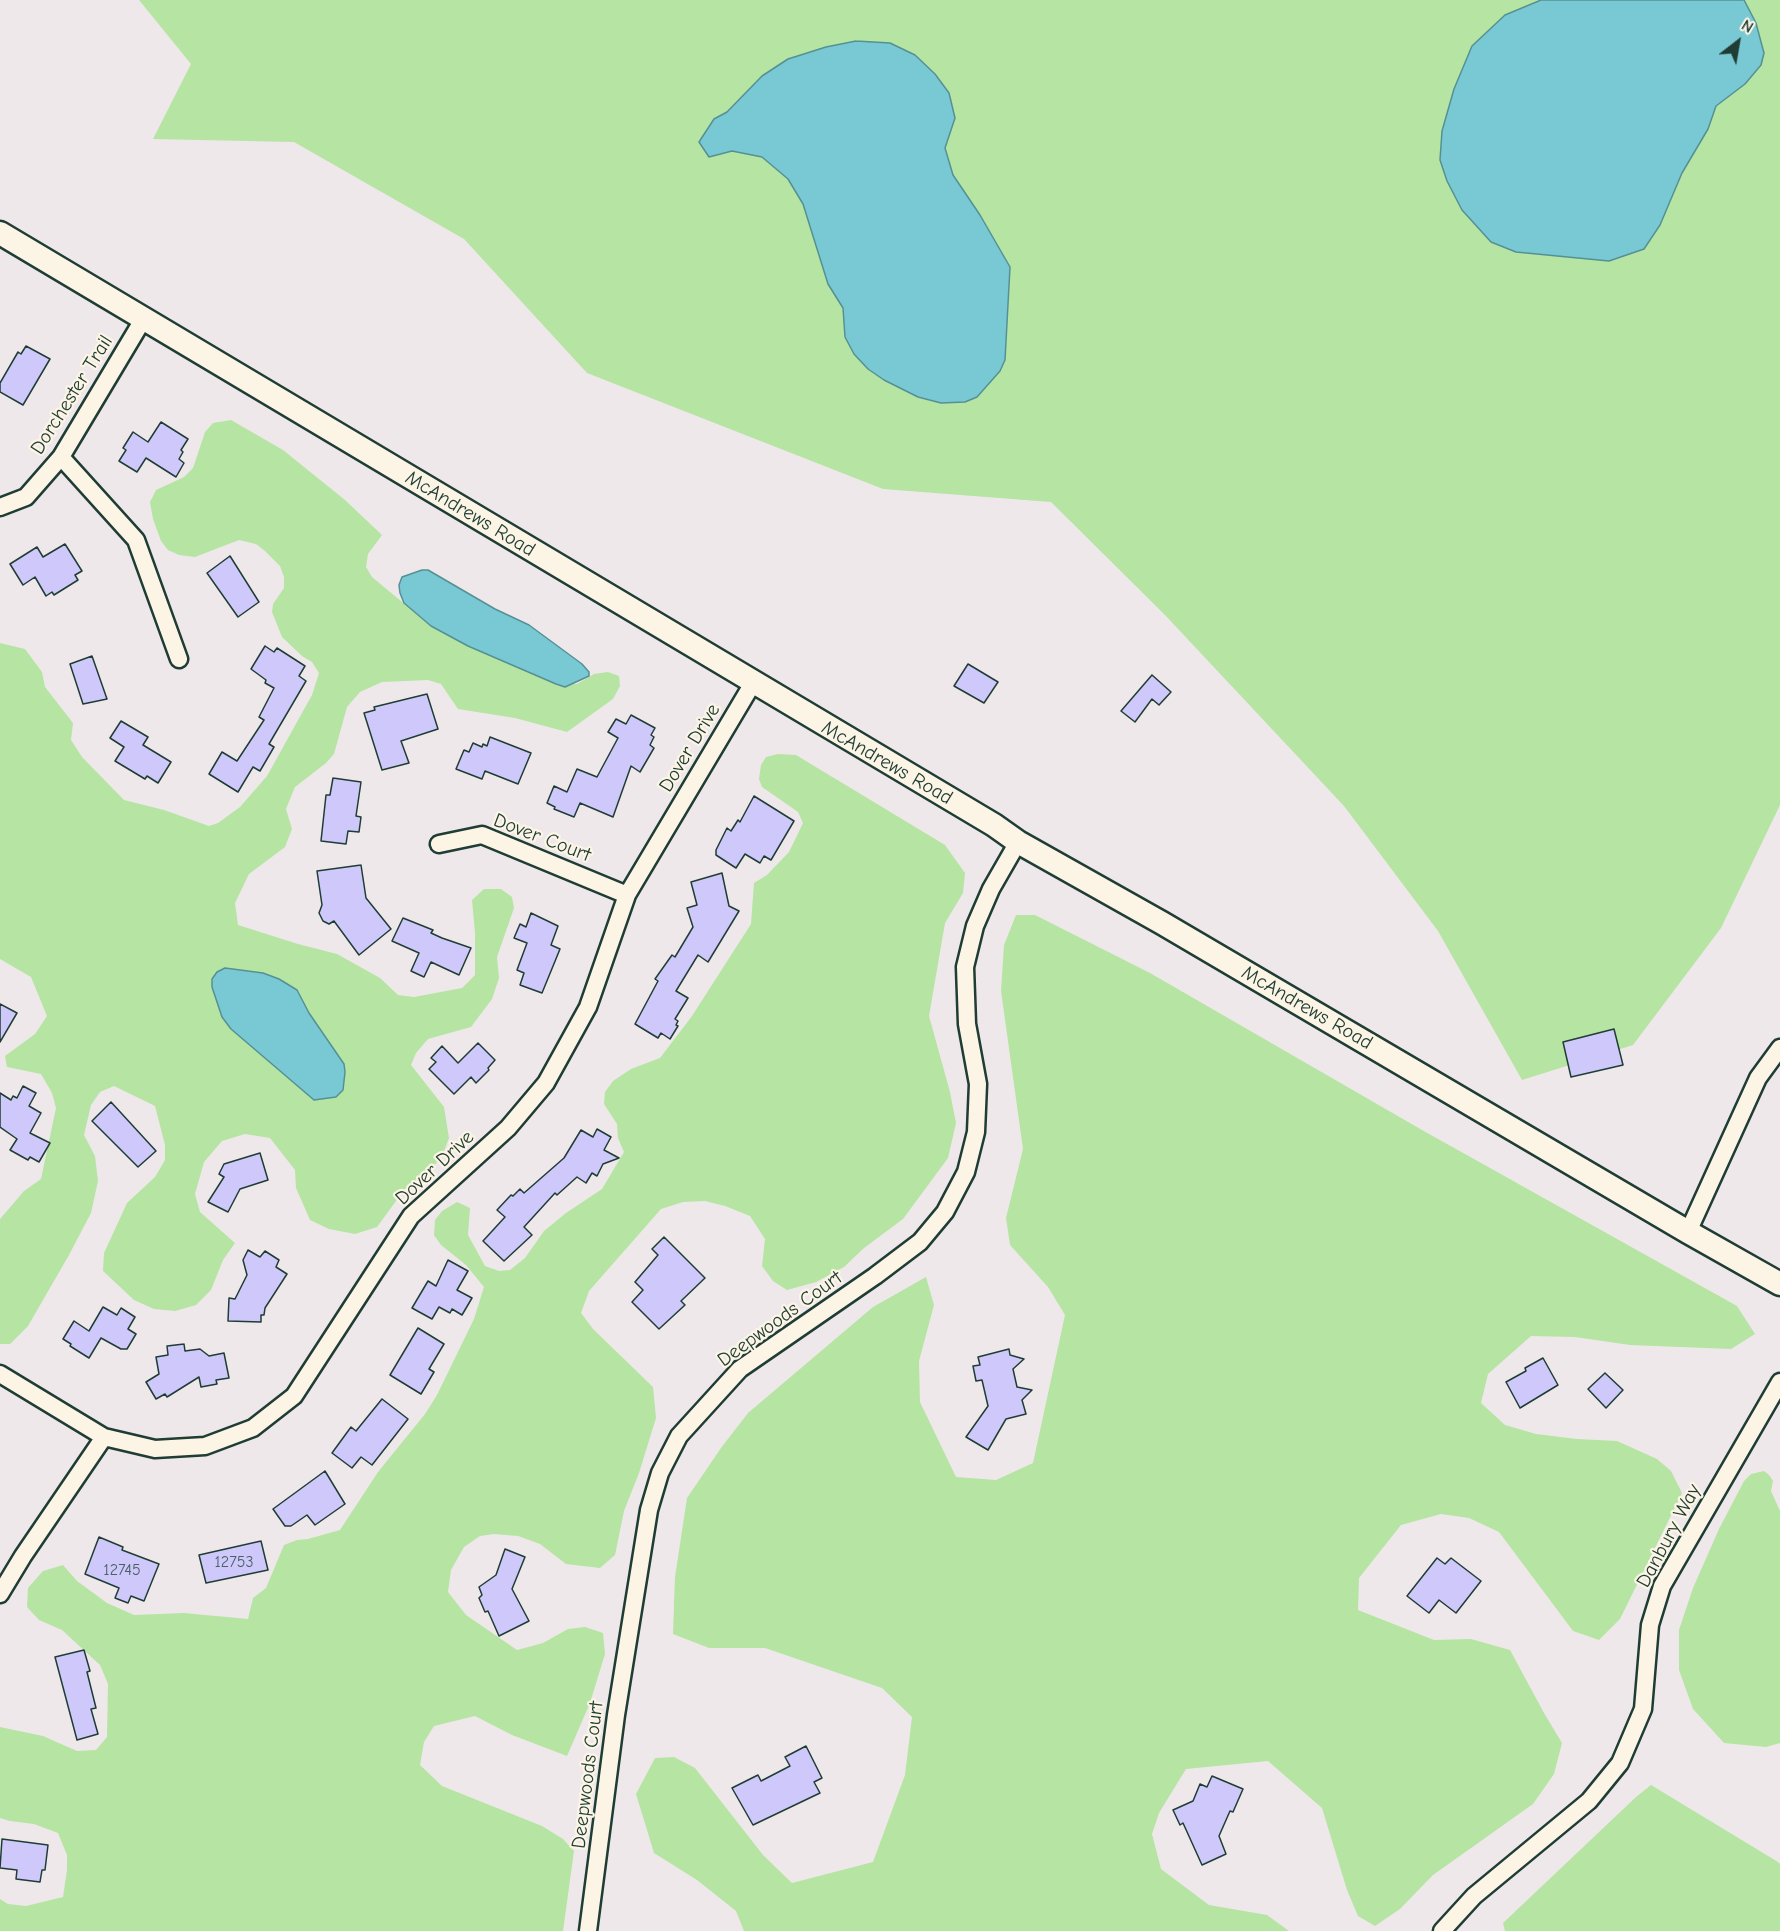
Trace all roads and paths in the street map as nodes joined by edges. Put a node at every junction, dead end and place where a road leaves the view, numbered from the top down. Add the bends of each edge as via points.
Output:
1 (0, 233) edge
2 (144, 318) junction
3 (61, 457) junction
4 (0, 507) edge
5 (179, 659) dead end
6 (753, 683) junction
7 (1018, 842) junction
8 (439, 844) dead end
9 (627, 895) junction
10 (1780, 1048) edge
11 (1688, 1232) junction
12 (1780, 1284) edge
13 (0, 1374) edge
14 (1780, 1382) edge
15 (104, 1437) junction
16 (0, 1594) edge
17 (588, 1931) edge
18 (1442, 1931) edge

1 - 2 main road, McAndrews Road
2 - 3 street, Dorchester Trail
2 - 6 main road, McAndrews Road
3 - 4 street, Dorchester Trail via 26,497
3 - 5 street via 136,540
6 - 7 main road, McAndrews Road
6 - 9 street, Dover Drive
7 - 11 main road, McAndrews Road
7 - 17 street, Deepwoods Court via 975,926 965,967 968,1024 978,1084 976,1132 966,1172 945,1212 920,1242 740,1369 679,1436 660,1473 649,1510 618,1704
8 - 9 street, Dover Court via 482,835
9 - 15 street, Dover Drive via 588,1007 546,1083 508,1128 411,1216 294,1396 253,1428 206,1446 154,1449
10 - 11 street via 1758,1078
11 - 12 main road, McAndrews Road
13 - 15 street, Dover Drive
14 - 18 street, Danbury Way via 1662,1586 1650,1625 1643,1709 1620,1763 1588,1801 1474,1896
15 - 16 street

